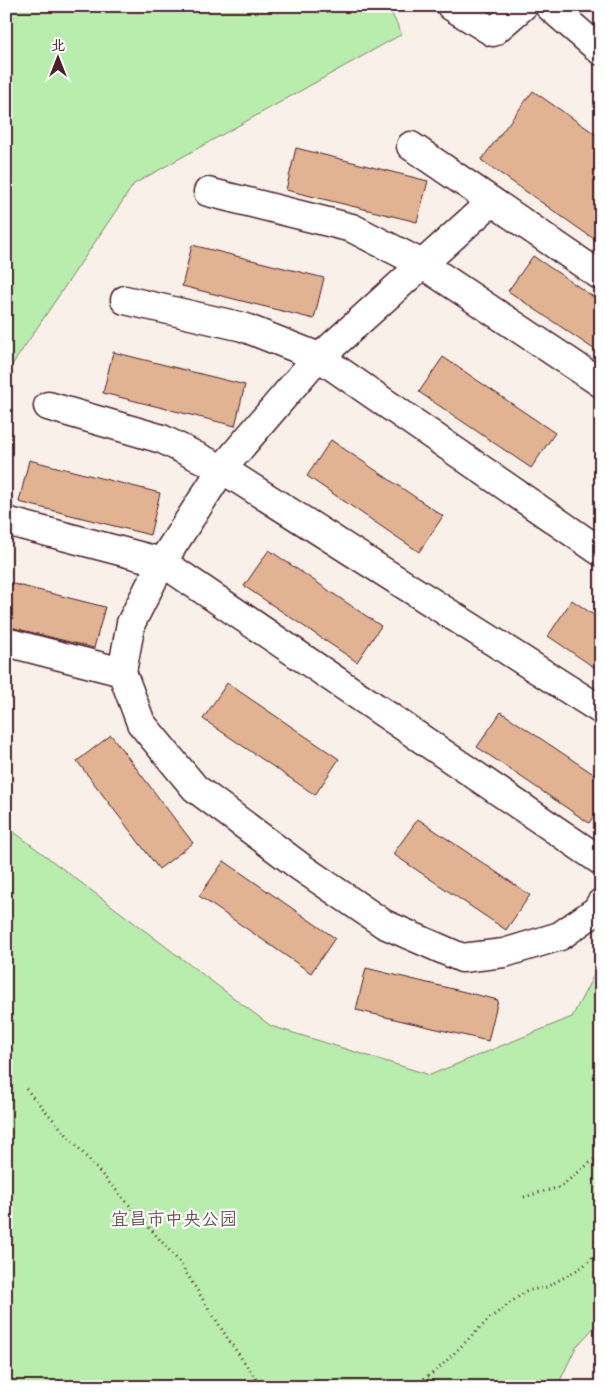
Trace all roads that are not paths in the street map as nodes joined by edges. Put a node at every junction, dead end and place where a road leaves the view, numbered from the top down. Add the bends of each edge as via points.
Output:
1 (451, 6) edge
2 (523, 6) edge
3 (549, 6) edge
4 (601, 51) edge
5 (411, 146) dead end
6 (208, 192) dead end
7 (491, 202) junction
8 (422, 264) junction
9 (601, 276) edge
10 (125, 300) dead end
11 (319, 357) junction
12 (601, 383) edge
13 (48, 406) dead end
14 (222, 469) junction
15 (6, 521) edge
16 (601, 552) edge
17 (162, 562) junction
18 (6, 642) edge
19 (122, 672) junction
20 (601, 710) edge
21 (601, 861) edge
22 (601, 903) edge

1 - 2 street via 493,32
3 - 4 street
5 - 7 street
6 - 8 street via 352,228
7 - 8 street
7 - 9 street
8 - 11 street
8 - 12 street
10 - 11 street via 243,327
11 - 14 street
11 - 16 street
13 - 14 street via 162,439
14 - 17 street
14 - 20 street
15 - 17 street
17 - 19 street via 131,623
17 - 21 street
18 - 19 street
19 - 22 street via 141,723 195,788 384,924 462,958 504,954 560,936 597,910

